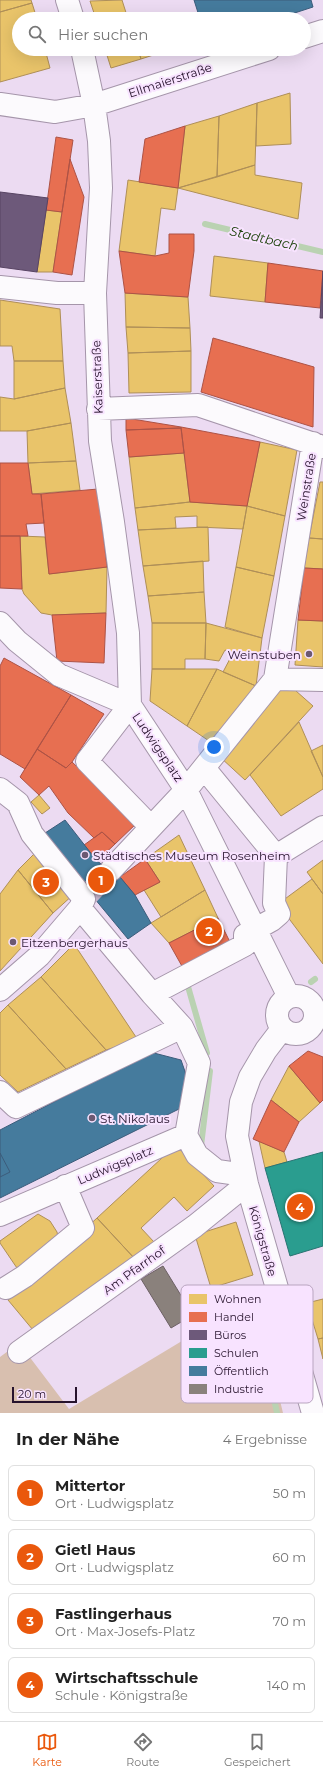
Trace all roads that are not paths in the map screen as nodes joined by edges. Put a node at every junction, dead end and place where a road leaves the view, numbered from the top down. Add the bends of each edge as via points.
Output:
1 (67, 0) edge
2 (71, 12) edge
3 (323, 31) edge
4 (311, 35) edge
5 (84, 56) edge
6 (247, 56) edge
7 (0, 104) edge
8 (94, 105) junction
9 (0, 287) edge
10 (95, 293) junction
11 (98, 409) junction
12 (318, 445) edge
13 (0, 623) edge
14 (275, 679) junction
15 (323, 680) edge
16 (130, 705) junction
17 (204, 768) junction
18 (0, 788) edge
19 (186, 790) junction
20 (151, 827) junction
21 (323, 827) edge
22 (276, 856) junction
23 (111, 870) tunnel mouth
24 (80, 908) junction
25 (257, 929) junction
26 (0, 990) edge
27 (152, 994) junction
28 (290, 997) junction
29 (319, 1023) edge
30 (182, 1027) junction
31 (282, 1029) junction
32 (0, 1092) edge
33 (8, 1113) edge
34 (186, 1135) junction
35 (245, 1177) junction
36 (65, 1186) junction
37 (0, 1215) edge
38 (278, 1285) edge
39 (6, 1288) dead end
40 (19, 1352) dead end
41 (313, 1398) edge
42 (316, 1408) edge

1 - 2 street
3 - 4 street
5 - 8 street, Kaiserstraße
6 - 8 street, Ellmaierstraße
7 - 8 street, Ellmaierstraße via 55,112
8 - 10 street, Kaiserstraße via 101,188
9 - 10 street via 57,293
10 - 11 street, Kaiserstraße
11 - 12 street, Weinstraße via 198,405
11 - 16 street, Kaiserstraße via 100,441 128,633
12 - 14 street, Weinstraße
13 - 16 street via 17,641 59,676
14 - 15 street
14 - 17 street, Weinstraße
16 - 19 street, Ludwigsplatz
16 - 20 street via 87,761
17 - 19 street, Weinstraße
17 - 22 street
18 - 24 street via 18,803 32,834 84,899
19 - 20 street, Ludwigsplatz
19 - 25 street, Ludwigsplatz
20 - 23 street, Ludwigsplatz
21 - 22 street
22 - 25 street via 274,903 279,914
24 - 26 street via 39,956
24 - 27 street
25 - 27 street via 245,935 245,945
25 - 28 street, Ludwigsplatz
27 - 30 street
28 - 29 street via 296,996 309,1001 314,1006
28 - 31 street via 284,1000 277,1011 276,1018
29 - 31 street via 298,1035 286,1033
30 - 33 street
30 - 34 street via 199,1063
31 - 35 street via 250,1077 242,1102 237,1136
32 - 33 street
34 - 35 street via 197,1155 217,1171
34 - 36 street, Ludwigsplatz
35 - 38 street, Königstraße
35 - 40 street, Am Pfarrhof via 195,1226
36 - 37 street
36 - 39 street, Ludwigsplatz via 83,1228 25,1276
41 - 42 street, Königstraße

